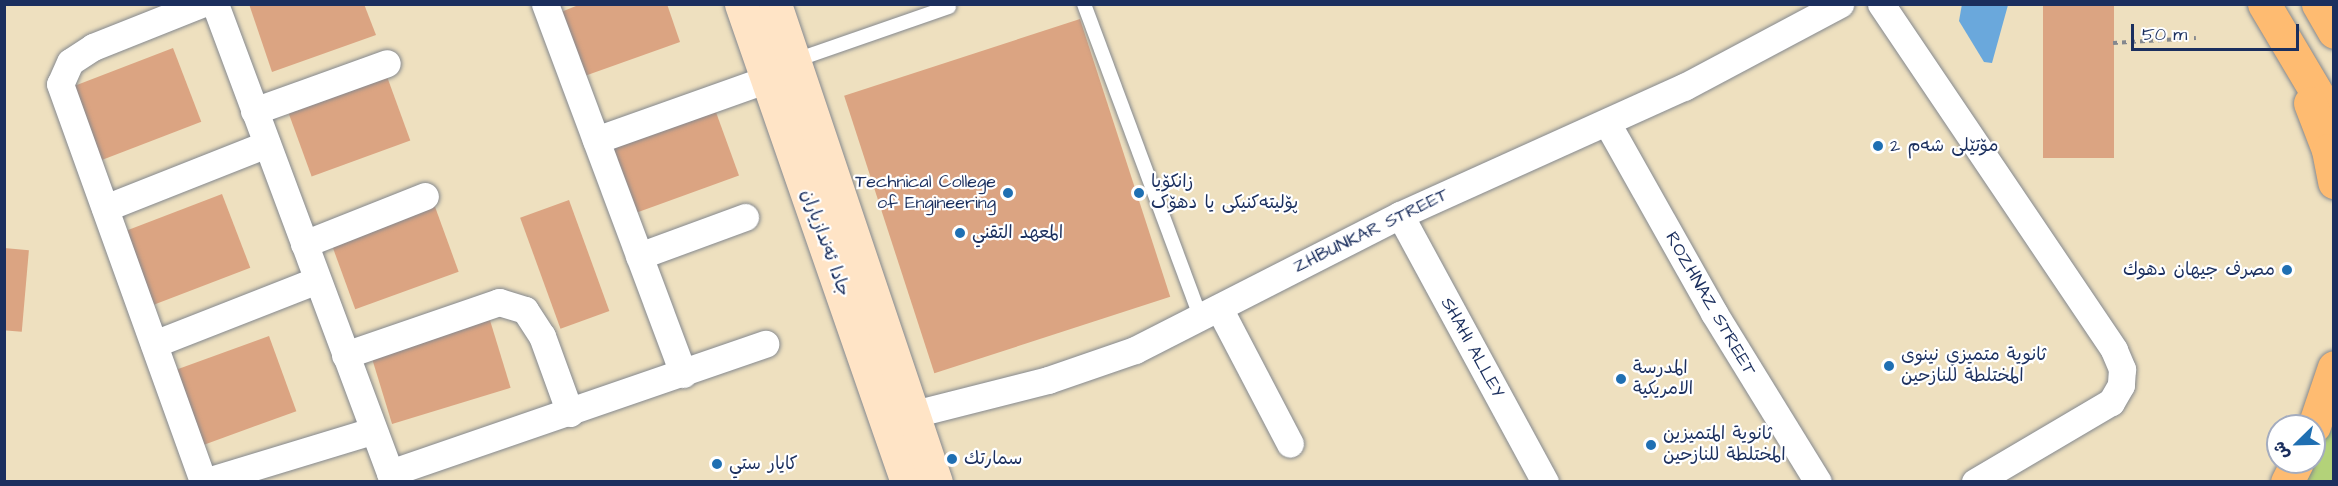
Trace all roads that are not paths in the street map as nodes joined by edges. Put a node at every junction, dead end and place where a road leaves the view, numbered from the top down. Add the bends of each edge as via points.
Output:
1 (201, 4) edge
2 (215, 4) edge
3 (545, 4) edge
4 (741, 4) edge
5 (775, 4) edge
6 (1084, 4) edge
7 (1840, 4) edge
8 (1881, 4) edge
9 (2264, 4) edge
10 (2318, 4) edge
11 (949, 7) dead end
12 (2334, 32) edge
13 (2293, 56) junction
14 (794, 61) junction
15 (387, 63) dead end
16 (767, 79) junction
17 (254, 111) junction
18 (2334, 122) edge
19 (1607, 123) junction
20 (596, 140) junction
21 (267, 144) junction
22 (2334, 182) edge
23 (425, 196) dead end
24 (105, 208) junction
25 (1400, 215) junction
26 (745, 217) dead end
27 (304, 244) junction
28 (639, 256) junction
29 (317, 280) junction
30 (1210, 313) junction
31 (154, 344) junction
32 (765, 344) dead end
33 (345, 355) junction
34 (2334, 367) edge
35 (683, 374) junction
36 (570, 413) junction
37 (2318, 414) edge
38 (901, 417) junction
39 (372, 431) junction
40 (1290, 444) dead end
41 (390, 477) edge
42 (203, 482) edge
43 (907, 482) edge
44 (936, 482) edge
45 (1545, 482) edge
46 (1818, 482) edge
47 (1975, 482) edge

1 - 24 street via 93,47 70,62 60,84
2 - 17 street
3 - 20 street
4 - 16 main road, جادا ئەندازیاران
5 - 14 main road, جادا ئەندازیاران
6 - 30 lane
7 - 19 street, ZHBUNKAR STREET via 1753,52
8 - 47 street via 2114,350 2122,369 2121,385 2111,402
9 - 13 highway
10 - 12 highway
11 - 14 lane
13 - 18 highway
13 - 22 highway via 2328,150
14 - 38 main road, جادا ئەندازیاران
15 - 17 street
16 - 20 street
16 - 38 main road, جادا ئەندازیاران
17 - 21 street
19 - 25 street, ZHBUNKAR STREET
19 - 46 street, ROZHNAZ STREET via 1714,313
20 - 28 street
21 - 24 street
21 - 27 street
23 - 27 street
24 - 31 street
25 - 30 street, ZHBUNKAR STREET
25 - 45 street, SHAHI ALLEY
26 - 28 street
27 - 29 street
28 - 35 street
29 - 31 street
29 - 33 street
30 - 38 street, ZHBUNKAR STREET via 1135,350 1048,380
30 - 40 street
31 - 42 street
32 - 35 street
33 - 36 street via 499,302 525,310 542,336
33 - 39 street
34 - 37 highway
35 - 36 street
36 - 41 street
38 - 43 main road, جادا ئەندازیاران
38 - 44 main road, جادا ئەندازیاران
39 - 41 street
39 - 42 street

